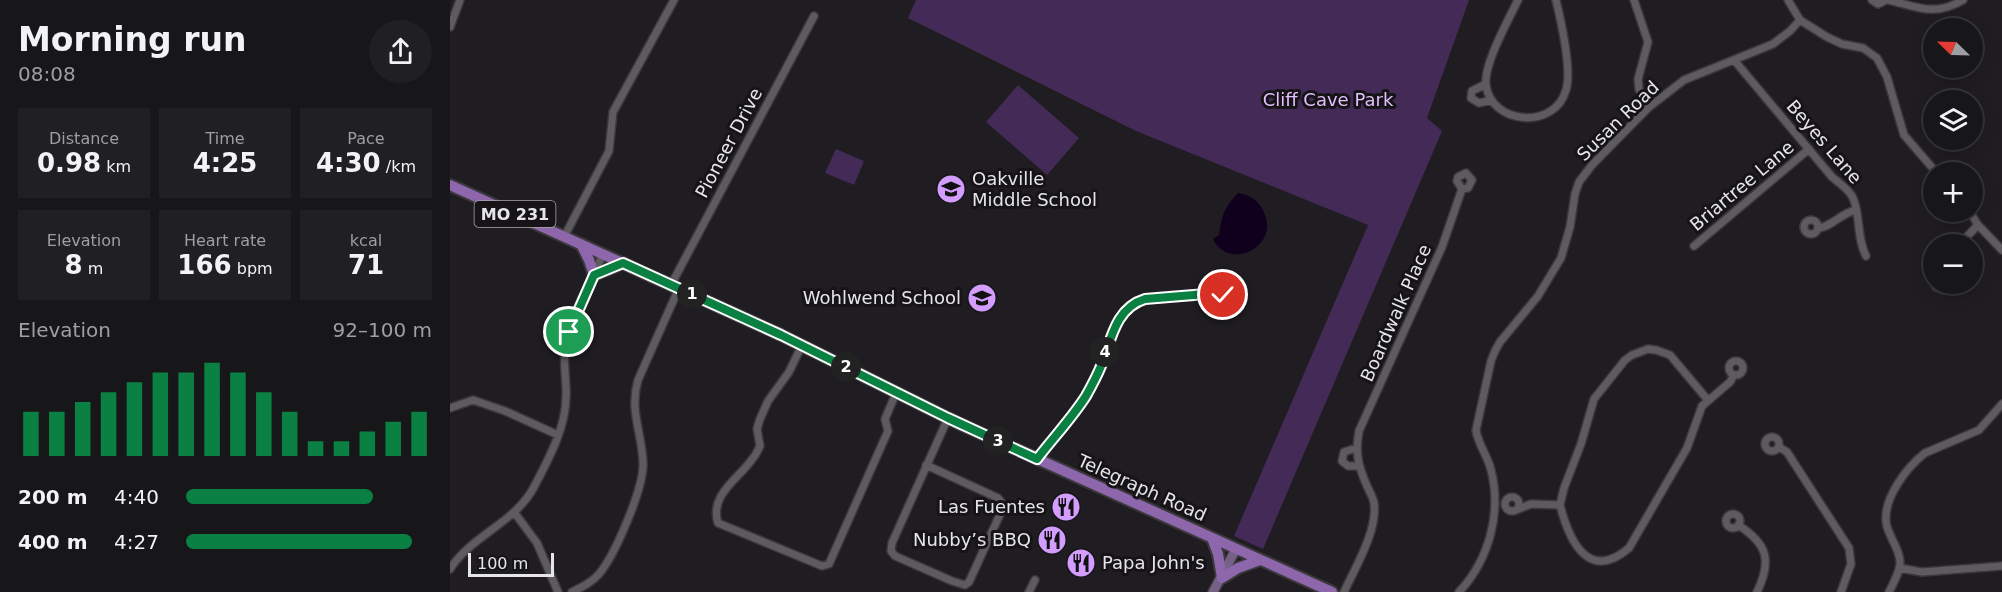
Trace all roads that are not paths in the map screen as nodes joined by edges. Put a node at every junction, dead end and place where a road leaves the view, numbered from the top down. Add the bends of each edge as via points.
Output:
1 (460, 0) edge
2 (674, 0) edge
3 (1518, 0) edge
4 (1556, 0) edge
5 (1634, 0) edge
6 (1788, 0) edge
7 (1872, 0) edge
8 (1887, 0) edge
9 (1963, 0) edge
10 (814, 16) dead end
11 (1800, 20) junction
12 (450, 27) edge
13 (1734, 60) junction
14 (1486, 84) junction
15 (1492, 100) junction
16 (1648, 108) junction
17 (1809, 149) junction
18 (1927, 162) edge
19 (450, 185) edge
20 (1462, 189) dead end
21 (1856, 210) junction
22 (1976, 222) edge
23 (1978, 225) junction
24 (1818, 228) dead end
25 (1969, 234) edge
26 (564, 237) junction
27 (581, 244) junction
28 (1694, 246) dead end
29 (2002, 250) edge
30 (603, 254) junction
31 (1866, 256) dead end
32 (623, 263) junction
33 (594, 275) junction
34 (675, 286) junction
35 (1206, 294) dead end
36 (802, 345) junction
37 (1734, 375) dead end
38 (896, 393) junction
39 (1707, 399) junction
40 (2002, 404) edge
41 (450, 408) edge
42 (948, 418) junction
43 (558, 435) junction
44 (1779, 447) dead end
45 (1356, 448) junction
46 (1037, 459) junction
47 (926, 465) junction
48 (1358, 466) junction
49 (1517, 499) junction
50 (1494, 503) junction
51 (1506, 503) junction
52 (1531, 504) junction
53 (1560, 505) junction
54 (1516, 510) junction
55 (514, 512) junction
56 (1738, 525) dead end
57 (1212, 538) junction
58 (1236, 549) junction
59 (1260, 560) junction
60 (2002, 566) edge
61 (1899, 568) junction
62 (450, 569) edge
63 (1222, 578) junction
64 (1035, 580) dead end
65 (558, 592) edge
66 (572, 592) edge
67 (1029, 592) edge
68 (1213, 592) edge
69 (1332, 592) edge
70 (1344, 592) edge
71 (1459, 592) edge
72 (1757, 592) edge
73 (1841, 592) edge
74 (1889, 592) edge

1 - 12 street
2 - 26 street via 614,112 609,150
3 - 14 street via 1488,65
4 - 15 street via 1568,73 1563,98 1549,114 1524,118 1504,112
5 - 16 street via 1648,42 1638,79
6 - 11 street
7 - 8 street via 1878,4
8 - 9 street via 1931,10 1946,9
10 - 34 street, Pioneer Drive
11 - 13 street, Susan Road via 1773,44
11 - 18 street via 1834,41 1863,48 1877,58 1887,77 1904,135
13 - 16 street, Susan Road via 1688,78
13 - 17 street, Beyes Lane
14 - 15 street
14 - 15 street via 1472,91 1470,98 1479,104
16 - 50 street, Susan Road via 1579,182 1561,258 1538,296 1500,342 1491,361 1476,430 1491,469
17 - 21 street, Beyes Lane via 1848,190
17 - 28 street, Briartree Lane
19 - 26 main road, Telegraph Road / MO 231
20 - 45 street, Boardwalk Place via 1442,247 1359,431
21 - 24 street
21 - 31 street, Beyes Lane via 1859,241
22 - 23 street
23 - 25 street
23 - 29 street
26 - 27 main road, Telegraph Road / MO 231
27 - 30 main road, Telegraph Road / MO 231
27 - 33 main road
30 - 32 main road, Telegraph Road / MO 231
30 - 33 street
32 - 33 main road
32 - 34 main road, Telegraph Road / MO 231
33 - 43 street via 566,345 566,410
34 - 36 main road, Telegraph Road / MO 231
34 - 66 street, Pioneer Drive via 634,393 643,459 641,485 608,562 590,583
35 - 46 street via 1145,299 1126,309 1086,396
36 - 38 main road, Telegraph Road / MO 231
36 - 38 street via 760,419 760,446 753,459 728,484 719,502 718,523 822,566 829,564 888,431 885,419
37 - 39 street
38 - 42 main road, Telegraph Road / MO 231
39 - 53 street via 1670,355 1648,350 1625,360 1594,399
39 - 53 street via 1681,458 1629,548 1616,558 1597,560 1577,548 1567,531
40 - 61 street via 1979,430 1918,459 1899,482 1887,508 1886,522 1899,550
41 - 43 street via 473,400
42 - 46 main road, Telegraph Road / MO 231
42 - 47 street
43 - 55 street via 533,489
44 - 73 street via 1849,548 1851,564
45 - 48 street, Boardwalk Place
45 - 48 street, Boardwalk Place via 1344,452 1342,461
46 - 57 main road, Telegraph Road / MO 231
47 - 47 street via 1002,503 998,520 965,585 891,551
48 - 70 street, Boardwalk Place via 1374,502 1374,516 1371,532
49 - 51 street via 1509,498
49 - 52 street
49 - 54 street via 1520,504
50 - 51 street
50 - 71 street, Susan Road via 1486,549 1477,569
51 - 54 street via 1508,509
52 - 53 street
52 - 54 street
55 - 62 street via 473,542
55 - 65 street via 537,543
56 - 72 street via 1754,536 1765,553 1765,573
57 - 58 main road, Telegraph Road / MO 231
57 - 63 main road
58 - 59 main road, Telegraph Road / MO 231
58 - 63 street
59 - 63 main road
59 - 69 main road, Telegraph Road / MO 231
60 - 61 street via 1922,572
61 - 74 street
63 - 68 street
64 - 67 street

